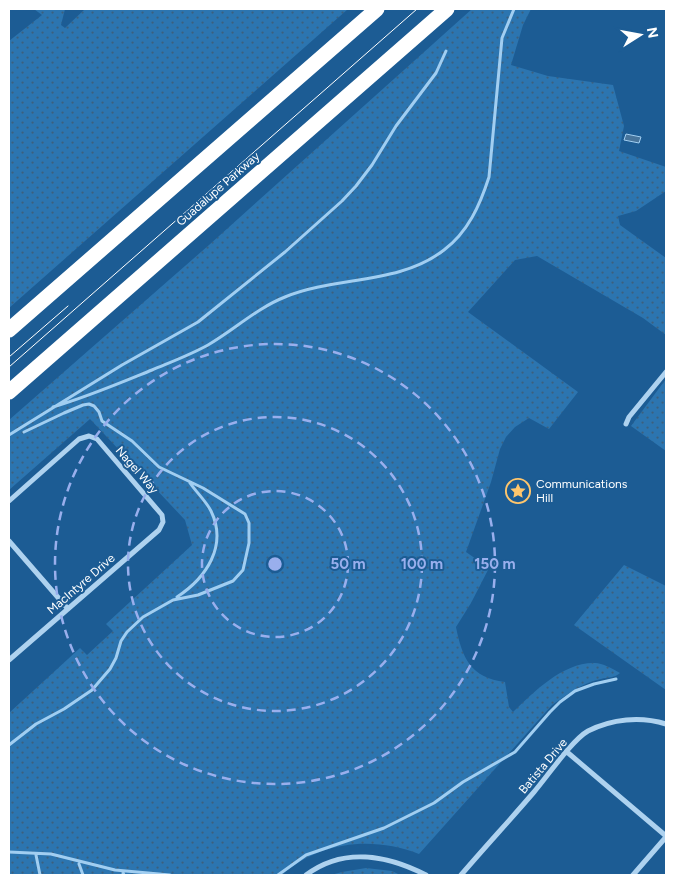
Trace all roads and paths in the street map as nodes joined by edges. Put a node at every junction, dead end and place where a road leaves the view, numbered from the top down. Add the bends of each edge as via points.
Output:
1 (376, 9) edge
2 (447, 9) edge
3 (9, 330) edge
4 (666, 372) edge
5 (9, 392) edge
6 (626, 424) dead end
7 (9, 501) edge
8 (163, 522) joint
9 (9, 541) edge
10 (68, 609) junction
11 (9, 660) edge
12 (666, 724) edge
13 (567, 752) junction
14 (666, 837) edge
15 (306, 875) edge
16 (426, 875) edge
17 (461, 875) edge
18 (633, 875) edge

1 - 3 highway
2 - 5 highway, Guadalupe Parkway
4 - 6 street
7 - 8 street, Nagel Way via 79,439 90,436 141,490 162,515
8 - 10 street, MacIntyre Drive via 159,530
9 - 10 street
10 - 11 street, MacIntyre Drive
12 - 13 street, Batista Drive via 637,719 604,725 586,732
13 - 14 street
13 - 17 street, Batista Drive
14 - 18 street
15 - 16 street via 342,859 369,856 408,866

